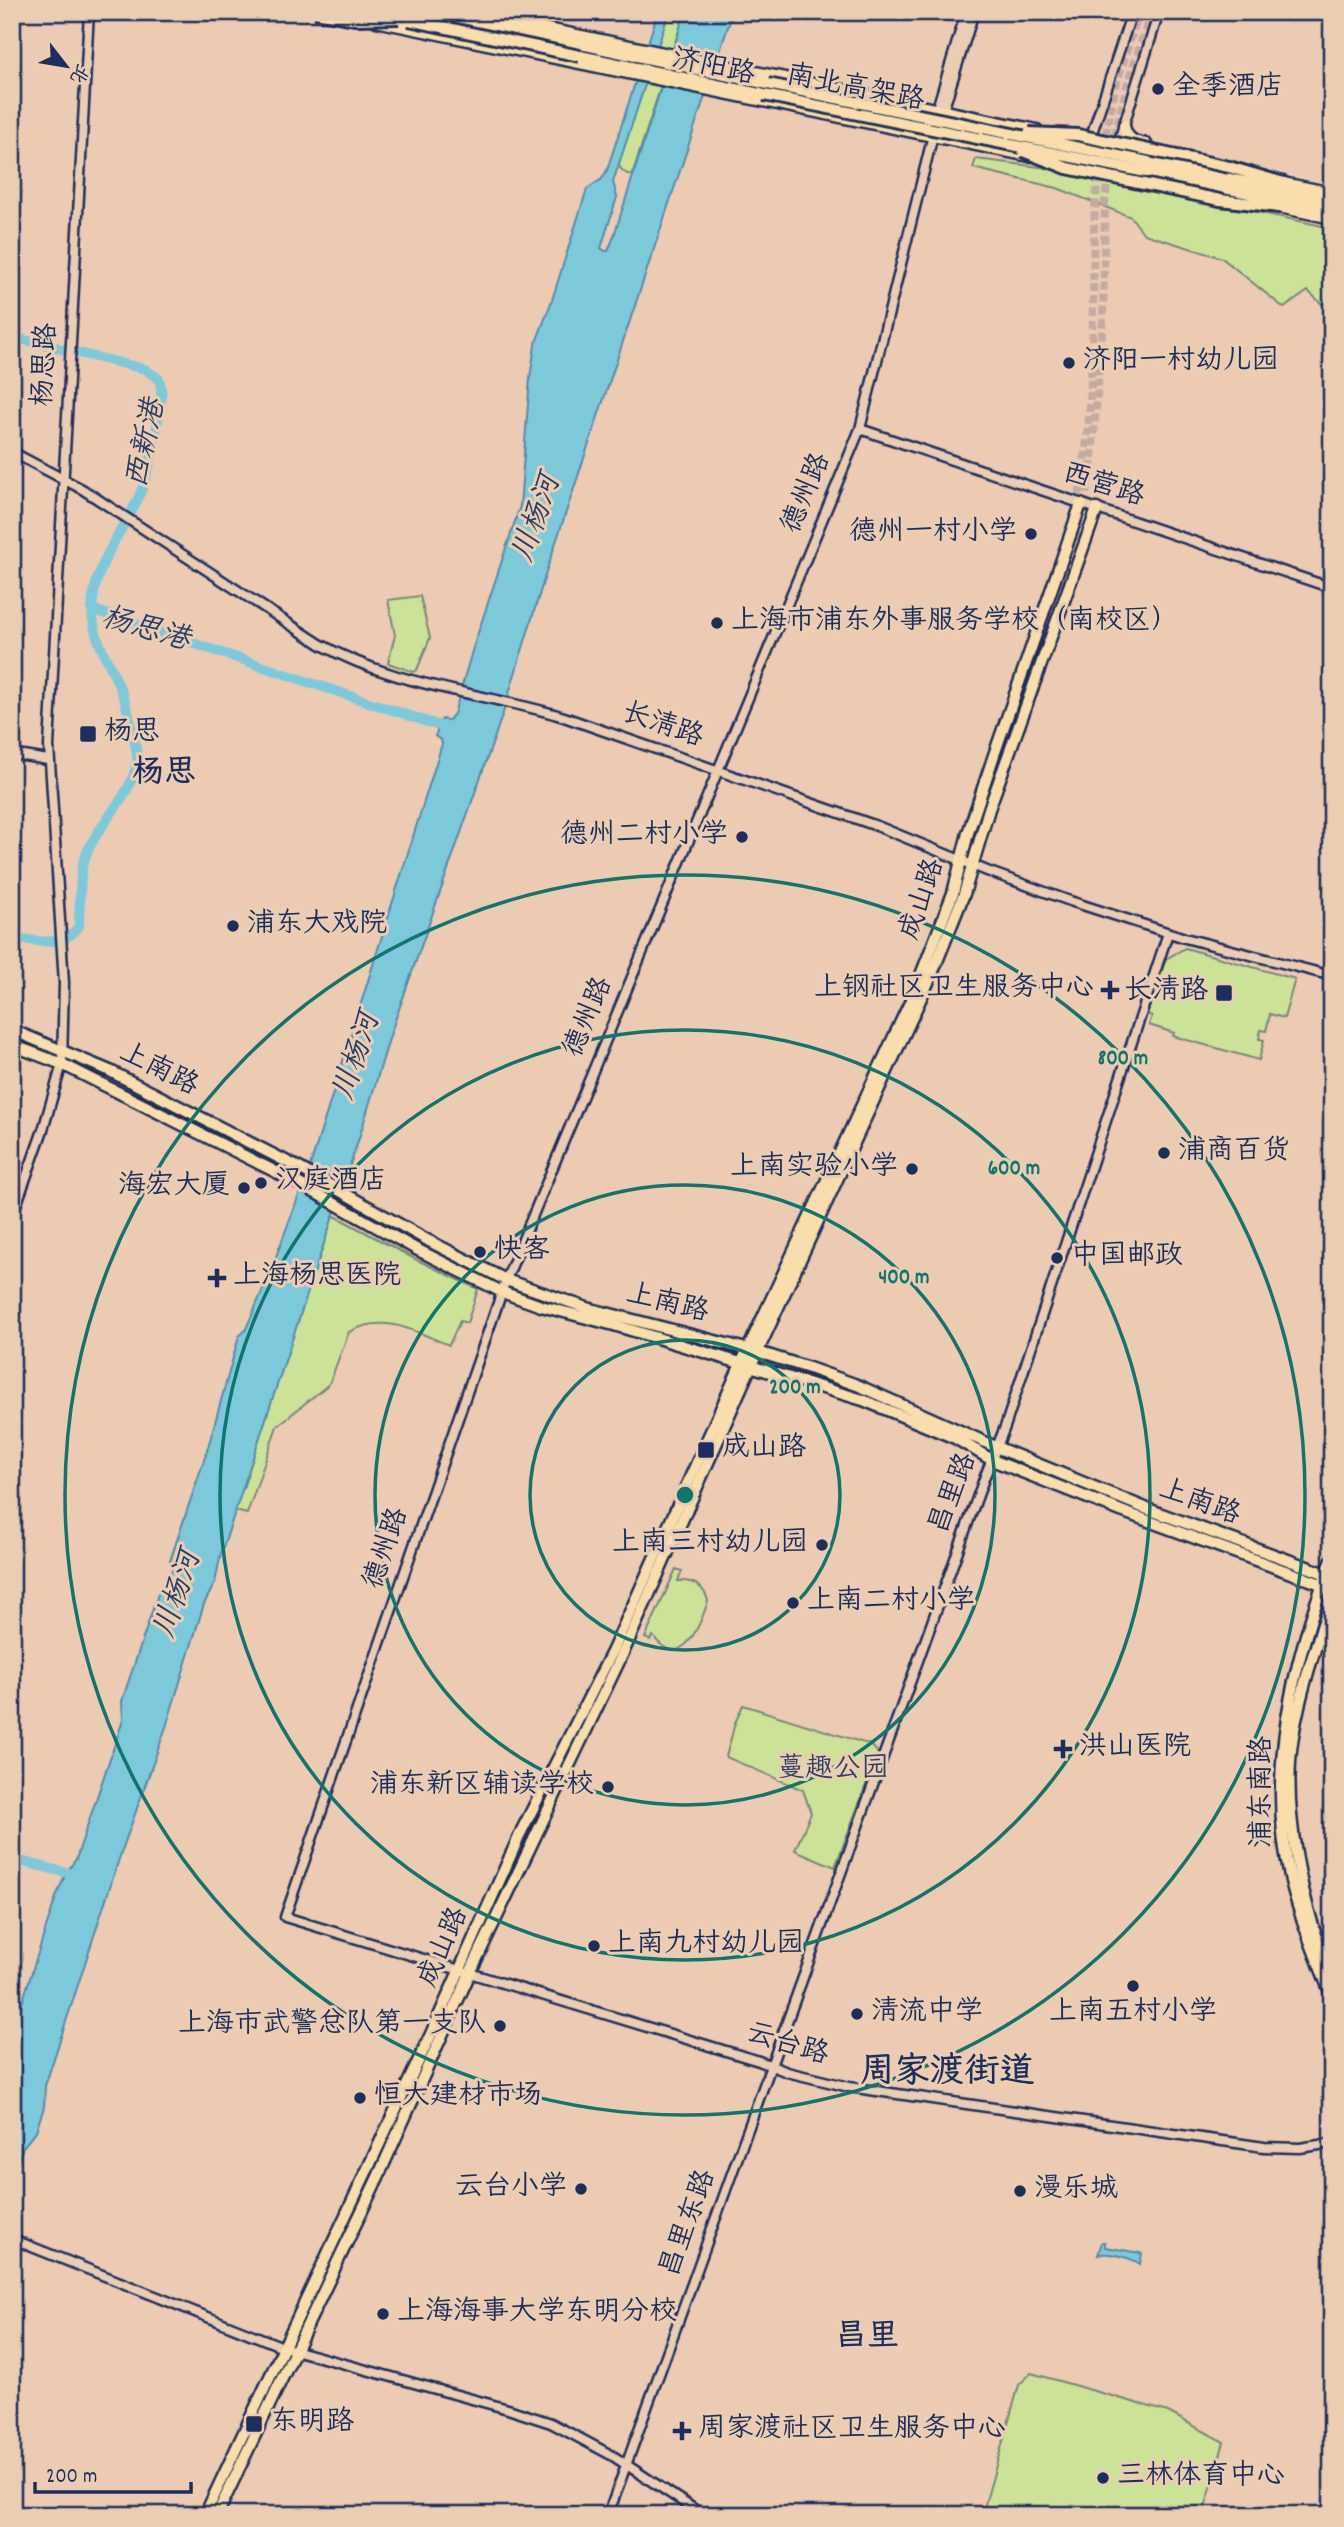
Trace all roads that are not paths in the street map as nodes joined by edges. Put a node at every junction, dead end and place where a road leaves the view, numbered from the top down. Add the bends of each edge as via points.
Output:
1 (89, 12) edge
2 (315, 12) edge
3 (332, 12) edge
4 (369, 12) edge
5 (421, 12) edge
6 (430, 12) edge
7 (465, 12) edge
8 (966, 12) edge
9 (974, 12) edge
10 (1132, 12) edge
11 (1159, 12) edge
12 (399, 18) junction
13 (422, 31) junction
14 (940, 111) junction
15 (1124, 125) junction
16 (933, 136) junction
17 (1010, 139) junction
18 (1089, 141) junction
19 (1117, 147) junction
20 (1097, 170) junction
21 (1284, 183) junction
22 (1332, 193) edge
23 (1332, 200) edge
24 (1279, 207) junction
25 (1332, 210) edge
26 (1332, 218) edge
27 (860, 429) junction
28 (12, 452) edge
29 (63, 479) junction
30 (1081, 504) junction
31 (1097, 509) junction
32 (1332, 587) edge
33 (12, 754) edge
34 (993, 755) junction
35 (48, 760) junction
36 (718, 770) junction
37 (1001, 776) junction
38 (962, 860) junction
39 (974, 865) junction
40 (1168, 933) junction
41 (1332, 976) edge
42 (12, 1030) edge
43 (12, 1045) edge
44 (63, 1049) junction
45 (62, 1064) junction
46 (12, 1217) edge
47 (506, 1280) junction
48 (502, 1292) junction
49 (753, 1350) junction
50 (746, 1365) junction
51 (996, 1447) junction
52 (992, 1460) junction
53 (1332, 1559) edge
54 (1329, 1575) edge
55 (1328, 1587) edge
56 (1332, 1597) edge
57 (285, 1917) joint
58 (465, 1971) junction
59 (1332, 1975) edge
60 (1332, 1997) edge
61 (772, 2066) junction
62 (1332, 2143) edge
63 (12, 2239) edge
64 (283, 2347) junction
65 (294, 2350) junction
66 (626, 2464) junction
67 (205, 2515) edge
68 (218, 2515) edge
69 (608, 2515) edge
70 (703, 2515) edge

1 - 29 street, 杨思路
2 - 12 highway, bridge via 356,19
3 - 13 main road, 济阳路
4 - 12 highway, 南北高架路, bridge
5 - 13 street
6 - 17 highway, 南北高架路, bridge
7 - 14 main road, 济阳路
8 - 14 street, 德州路
9 - 14 street, 德州路
10 - 18 street
11 - 15 street
12 - 17 highway, 南北高架路, bridge
13 - 16 main road, 济阳路
14 - 16 street, 德州路
14 - 18 main road, 济阳路
15 - 19 street
15 - 21 main road via 1125,134 1138,143 1231,163
16 - 20 main road, 济阳路
16 - 27 street, 德州路
17 - 21 highway, bridge via 1078,135
17 - 23 highway, 南北高架路, bridge
17 - 24 highway, bridge via 1033,156 1067,168 1220,200
17 - 25 highway, 南北高架路, bridge
18 - 19 main road, 济阳路
18 - 20 street
19 - 20 street
19 - 21 main road, 济阳路
20 - 24 main road, 济阳路
21 - 22 main road, 济阳路
24 - 26 main road, 济阳路
27 - 30 street, 西营路
27 - 36 street, 德州路
28 - 29 street, 长清路
29 - 35 street, 杨思路
29 - 36 street, 长清路 via 354,662 398,678 564,717
30 - 31 street, 西营路
30 - 34 main road, 成山路
31 - 32 street, 西营路
31 - 37 main road, 成山路
33 - 35 street
34 - 37 street via 1017,709
34 - 38 main road, 成山路
35 - 44 street, 杨思路 via 62,954
36 - 38 street, 长清路
36 - 47 street, 德州路
37 - 39 main road, 成山路
38 - 39 street, 长清路
38 - 49 main road, 成山路 via 912,998
39 - 40 street, 长清路
39 - 49 main road, 成山路 via 926,986
40 - 41 street, 长清路
40 - 51 street, 昌里路
42 - 44 main road, 上南路
43 - 45 main road, 上南路
44 - 45 street, 杨思路
44 - 47 main road, 上南路 via 301,1169
45 - 46 street, 杨思路
45 - 48 main road, 上南路
47 - 48 street, 德州路
47 - 49 main road, 上南路 via 587,1308
48 - 50 main road, 上南路
48 - 57 street, 德州路
49 - 50 main road, 成山路
49 - 51 main road, 上南路 via 858,1385
50 - 52 main road, 上南路 via 863,1400 955,1438
50 - 58 main road, 成山路 via 623,1653
51 - 52 street, 昌里路
51 - 54 main road, 上南路
52 - 55 main road, 上南路
52 - 61 street, 昌里路
53 - 54 main road, 浦东南路
54 - 55 main road, 浦东南路
55 - 60 main road, 浦东南路 via 1294,1675 1281,1777 1290,1880
56 - 59 main road, 浦东南路 via 1301,1697 1290,1781 1300,1881
57 - 58 street, 云台路
58 - 61 street, 云台路
58 - 64 main road, 成山路
58 - 65 main road, 成山路 via 378,2177
61 - 62 street, 云台路 via 849,2087 1264,2147
61 - 66 street, 昌里东路
63 - 64 street
64 - 65 street
64 - 67 main road, 成山路
65 - 66 street via 530,2416
65 - 68 main road, 成山路
66 - 69 street, 昌里东路
66 - 70 street

